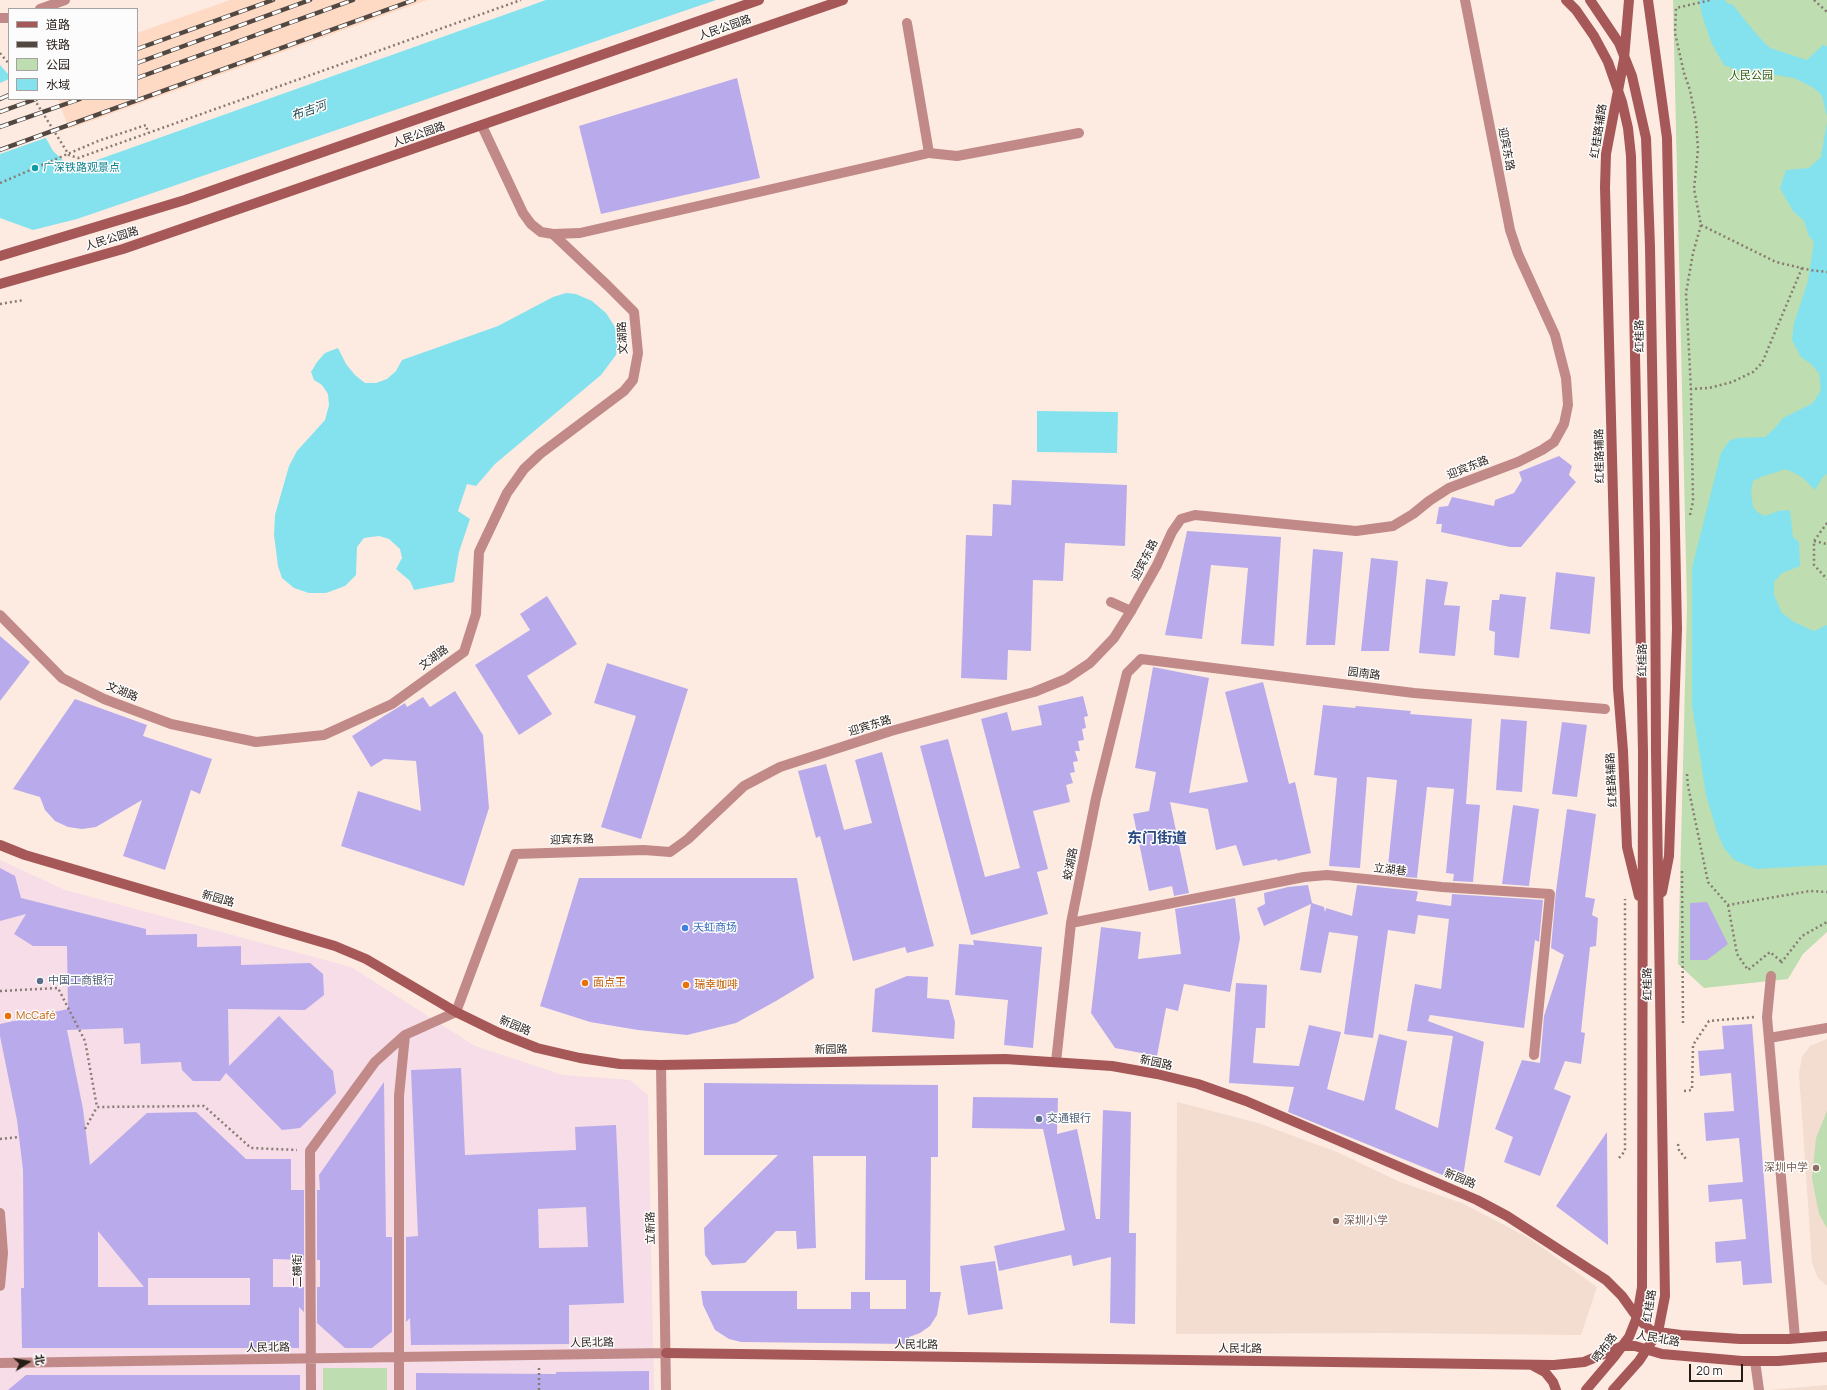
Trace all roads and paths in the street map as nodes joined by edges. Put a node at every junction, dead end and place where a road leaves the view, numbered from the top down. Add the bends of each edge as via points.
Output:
1 (65, 0) edge
2 (521, 0) edge
3 (759, 0) edge
4 (842, 0) edge
5 (1465, 0) edge
6 (1566, 0) edge
7 (1590, 0) edge
8 (1630, 0) edge
9 (1648, 0) edge
10 (1711, 0) edge
11 (1814, 0) edge
12 (43, 8) edge
13 (1827, 12) edge
14 (907, 23) dead end
15 (0, 53) edge
16 (8, 63) edge
17 (35, 100) edge
18 (482, 126) junction
19 (148, 133) junction
20 (1079, 134) dead end
21 (929, 153) junction
22 (0, 183) edge
23 (553, 234) junction
24 (0, 256) edge
25 (1802, 268) junction
26 (1827, 272) edge
27 (0, 284) edge
28 (24, 300) dead end
29 (0, 304) edge
30 (1691, 390) dead end
31 (1827, 523) edge
32 (1814, 541) junction
33 (1827, 544) edge
34 (1827, 578) edge
35 (1111, 602) dead end
36 (1132, 611) junction
37 (0, 615) edge
38 (1126, 673) joint
39 (1605, 709) dead end
40 (1688, 786) dead end
41 (1685, 792) dead end
42 (0, 845) edge
43 (1682, 868) dead end
44 (1827, 892) edge
45 (1625, 899) dead end
46 (1659, 911) junction
47 (1643, 912) junction
48 (1827, 922) edge
49 (1071, 923) junction
50 (1782, 962) junction
51 (1771, 976) joint
52 (0, 992) edge
53 (456, 1012) junction
54 (1767, 1017) junction
55 (1683, 1023) dead end
56 (1827, 1028) edge
57 (405, 1035) junction
58 (1769, 1038) junction
59 (1534, 1055) dead end
60 (1056, 1062) junction
61 (661, 1066) junction
62 (1684, 1091) dead end
63 (97, 1108) junction
64 (86, 1129) dead end
65 (19, 1137) dead end
66 (0, 1139) edge
67 (310, 1151) junction
68 (1619, 1158) dead end
69 (0, 1214) edge
70 (0, 1286) edge
71 (1637, 1317) junction
72 (1658, 1332) junction
73 (1827, 1336) edge
74 (1794, 1338) junction
75 (1623, 1346) junction
76 (1647, 1350) junction
77 (666, 1353) junction
78 (538, 1356) junction
79 (1827, 1357) edge
80 (398, 1358) junction
81 (311, 1359) junction
82 (1755, 1361) junction
83 (0, 1364) edge
84 (1530, 1364) junction
85 (311, 1390) edge
86 (399, 1390) edge
87 (539, 1390) edge
88 (666, 1390) edge
89 (1556, 1390) edge
90 (1586, 1390) edge
91 (1613, 1390) edge
92 (1759, 1390) edge

1 - 12 street
2 - 19 path
3 - 24 main road, 人民公园路 via 185,200
4 - 18 main road, 人民公园路
5 - 36 street, 迎宾东路 via 1510,230 1560,352 1566,378 1568,405 1564,424 1554,442 1542,450 1518,462 1449,488 1393,526 1356,531 1195,515 1181,519
6 - 47 main road, 红桂路 via 1594,36 1608,62 1622,102 1631,156 1643,752
7 - 46 main road, 红桂路 via 1619,43 1632,76 1646,138 1655,517
8 - 47 main road, 红桂路辅路 via 1624,59 1606,154 1605,187 1616,649 1627,848
9 - 46 main road via 1667,138 1677,629 1669,856
10 - 25 path via 1676,8 1675,33 1696,122 1698,148 1694,189 1701,225 1776,262
11 - 13 path
14 - 21 street
15 - 16 path
17 - 19 path via 69,155 73,157 78,158
18 - 23 street via 523,214 530,224 541,232
18 - 27 main road, 人民公园路 via 123,249
19 - 22 path via 146,125 98,141
20 - 21 street via 957,156
21 - 23 street via 580,233
23 - 37 street, 文湖路 via 634,312 638,352 633,380 624,391 524,469 507,493 479,552 476,614 464,652 392,704 324,735 256,742 171,724 104,699 62,678
25 - 26 path
25 - 30 path via 1762,364 1753,372 1732,382
28 - 29 path
31 - 32 path
32 - 33 path
32 - 34 path via 1814,565
35 - 36 street
36 - 53 street, 迎宾东路 via 1114,638 1090,663 1066,679 1034,692 891,731 780,767 744,786 688,839 670,852 644,850 514,854
38 - 39 street, 园南路 via 1142,659 1414,693
38 - 49 street, 蛟湖路 via 1096,798
40 - 41 path
42 - 53 main road, 新园路 via 25,855 335,946 366,959
43 - 55 path
44 - 50 path via 1810,891 1728,905 1736,954 1748,970 1770,952
45 - 68 path via 1626,1133 1625,1151
46 - 72 main road, 红桂路 via 1665,1296
47 - 71 main road, 红桂路 via 1642,1272
48 - 50 path via 1802,936
49 - 59 street, 立湖巷 via 1304,877 1327,875 1442,887 1550,894
49 - 60 street, 蛟湖路
50 - 51 path
51 - 54 street
52 - 63 path via 58,988 85,1041
53 - 57 street
53 - 61 main road, 新园路 via 537,1048 620,1064
54 - 58 street
54 - 62 path via 1708,1022 1693,1045 1692,1090
56 - 58 street
57 - 67 street via 375,1062
57 - 80 street via 399,1096
58 - 74 street
60 - 61 main road, 新园路 via 998,1059
60 - 71 main road, 新园路 via 1112,1066 1198,1084 1246,1101 1477,1200 1596,1272 1622,1296
61 - 77 street, 立新路
63 - 64 path
63 - 67 path via 204,1106 251,1148
65 - 66 path
67 - 81 street, 二横街
69 - 70 street via 3,1253
71 - 72 main road, 人民北路 via 1650,1330
71 - 75 main road, 晒布路
72 - 74 main road, 人民北路 via 1712,1338
72 - 76 main road
73 - 74 main road, 人民北路
75 - 76 main road, 人民北路
75 - 84 main road, 人民北路 via 1584,1362
75 - 90 main road, 晒布路
76 - 82 main road, 人民北路 via 1662,1354
76 - 91 main road
77 - 78 street, 人民北路
77 - 84 main road, 人民北路
77 - 88 street, 立新路
78 - 80 street, 人民北路
78 - 87 path
79 - 82 main road, 人民北路
80 - 81 street, 人民北路
80 - 86 street
81 - 83 street, 人民北路
81 - 85 street, 二横街
82 - 92 street
84 - 89 main road via 1544,1372

